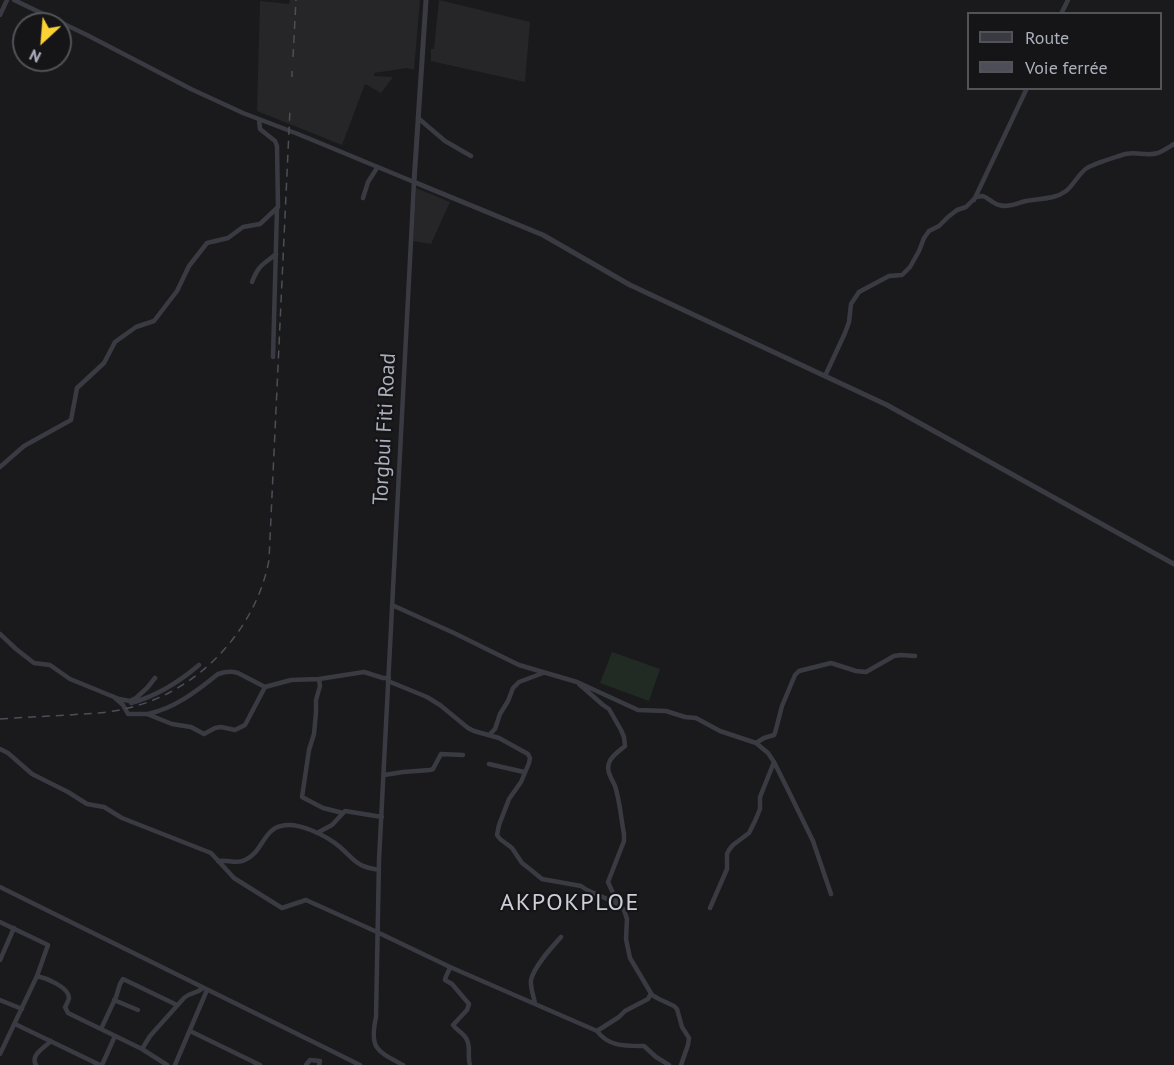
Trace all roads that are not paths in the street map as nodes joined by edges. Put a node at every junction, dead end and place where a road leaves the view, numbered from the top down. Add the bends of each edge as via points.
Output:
1 (7, 0) edge
2 (14, 0) edge
3 (426, 0) edge
4 (0, 15) edge
5 (1026, 90) edge
6 (418, 118) junction
7 (259, 119) junction
8 (1174, 144) edge
9 (471, 156) dead end
10 (377, 168) junction
11 (414, 182) junction
12 (363, 198) dead end
13 (974, 200) junction
14 (277, 208) junction
15 (276, 254) junction
16 (252, 282) dead end
17 (273, 357) dead end
18 (825, 376) junction
19 (0, 467) edge
20 (1174, 564) edge
21 (392, 605) junction
22 (0, 634) edge
23 (915, 656) dead end
24 (199, 665) dead end
25 (523, 667) junction
26 (545, 673) junction
27 (154, 678) dead end
28 (319, 679) junction
29 (388, 680) junction
30 (521, 681) junction
31 (577, 682) junction
32 (265, 687) junction
33 (114, 697) junction
34 (123, 705) junction
35 (147, 714) junction
36 (495, 729) junction
37 (489, 735) junction
38 (499, 738) junction
39 (756, 743) junction
40 (0, 749) edge
41 (464, 755) dead end
42 (774, 762) junction
43 (489, 764) dead end
44 (524, 772) junction
45 (384, 775) junction
46 (342, 813) junction
47 (382, 817) junction
48 (317, 833) junction
49 (218, 861) junction
50 (379, 870) junction
51 (0, 887) edge
52 (831, 894) dead end
53 (618, 904) junction
54 (710, 908) dead end
55 (0, 922) edge
56 (14, 928) junction
57 (377, 932) junction
58 (561, 937) dead end
59 (0, 960) edge
60 (450, 967) junction
61 (37, 976) junction
62 (205, 989) junction
63 (651, 993) junction
64 (0, 1000) edge
65 (114, 1000) junction
66 (535, 1004) junction
67 (177, 1005) junction
68 (22, 1009) junction
69 (138, 1010) dead end
70 (15, 1024) junction
71 (101, 1029) junction
72 (597, 1030) junction
73 (190, 1031) junction
74 (115, 1036) junction
75 (51, 1041) junction
76 (142, 1049) junction
77 (0, 1054) edge
78 (353, 1064) edge
79 (36, 1065) edge
80 (101, 1065) edge
81 (167, 1065) edge
82 (175, 1065) edge
83 (260, 1065) edge
84 (306, 1065) edge
85 (319, 1065) edge
86 (360, 1065) edge
87 (403, 1065) edge
88 (470, 1065) edge
89 (669, 1065) edge
90 (681, 1065) edge

1 - 4 street
2 - 7 street
3 - 6 street, Torgbui Fiti Road
5 - 13 street
6 - 9 street
6 - 11 street, Torgbui Fiti Road
7 - 10 street
7 - 14 street via 260,129 278,146
8 - 13 street via 1158,154 1124,153 1088,167 1063,194 1053,197 1011,206 999,205 983,196
10 - 11 street
10 - 12 street
11 - 18 street via 543,235 630,285
11 - 21 street, Torgbui Fiti Road
13 - 18 street via 929,231 910,267 902,274 889,276 859,292
14 - 15 street
14 - 19 street via 260,224 207,243 154,321 136,327 115,342 104,363 77,388 71,420 24,446
15 - 16 street via 262,263
15 - 17 street
18 - 20 street via 887,405
21 - 25 street
21 - 29 street, Torgbui Fiti Road
22 - 33 street via 34,663 50,665 70,679
23 - 39 street via 894,656 866,672 831,663 799,671 782,706 776,733
24 - 34 street via 169,687
25 - 26 street
25 - 30 street
26 - 30 street
26 - 31 street
27 - 33 street via 130,701
28 - 29 street via 364,672
28 - 32 street via 291,680
28 - 46 street via 302,797
29 - 37 street via 427,697 468,728
29 - 45 street, Torgbui Fiti Road
30 - 36 street via 513,688
31 - 39 street via 638,711 666,711 696,718
31 - 53 street via 609,709 625,742 608,766 624,834 608,882
32 - 35 street via 238,673 222,672 185,698
32 - 35 street via 245,725 235,730 221,727 204,734
33 - 34 street
34 - 35 street via 128,714
36 - 37 street
36 - 38 street
37 - 38 street
38 - 44 street via 528,754
39 - 42 street
40 - 49 street via 32,774 87,804 104,807 211,853
41 - 45 street via 441,754 433,769
42 - 52 street via 813,841
42 - 54 street via 760,797 756,821 749,833 729,850 727,869
43 - 44 street
44 - 53 street via 509,799 497,835 542,879 581,886
45 - 47 street, Torgbui Fiti Road
46 - 47 street
46 - 48 street via 332,825
47 - 50 street, Torgbui Fiti Road
48 - 49 street via 300,826 276,827 243,862
48 - 50 street via 360,865
49 - 57 street via 234,878 282,908 306,900
50 - 57 street, Torgbui Fiti Road
51 - 62 street
53 - 63 street via 626,915 630,958
55 - 56 street
56 - 59 street
56 - 61 street via 48,945
57 - 60 street
57 - 87 street, Torgbui Fiti Road via 375,1042 379,1052
58 - 66 street via 534,973 531,982
60 - 66 street
60 - 88 street via 445,980 469,1004 453,1025 467,1039
61 - 68 street
61 - 71 street via 56,983 69,994 65,1007 68,1013
62 - 67 street via 187,995
62 - 73 street
62 - 78 street
63 - 72 street via 648,999
63 - 90 street via 677,1009 689,1038
64 - 68 street
65 - 67 street via 125,979
65 - 69 street
65 - 71 street
66 - 72 street
67 - 76 street
68 - 70 street
70 - 75 street
70 - 77 street
71 - 74 street
72 - 89 street via 603,1038 621,1046 644,1046
73 - 82 street
73 - 83 street
74 - 76 street
74 - 80 street
75 - 79 street via 34,1057
75 - 80 street
76 - 81 street
78 - 86 street
84 - 85 street via 310,1060 320,1061

